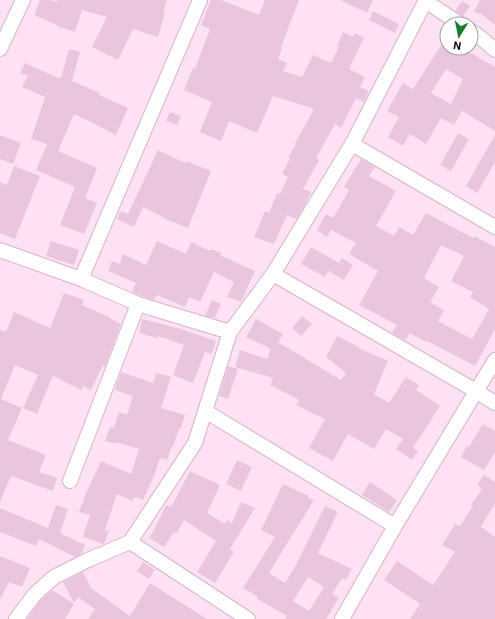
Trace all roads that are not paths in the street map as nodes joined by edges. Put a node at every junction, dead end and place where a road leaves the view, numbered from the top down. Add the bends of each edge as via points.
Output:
1 (23, 0) edge
2 (200, 0) edge
3 (426, 1) edge
4 (448, 16) edge
5 (479, 36) edge
6 (0, 49) edge
7 (495, 50) edge
8 (352, 144) junction
9 (495, 228) edge
10 (0, 250) edge
11 (273, 274) junction
12 (81, 280) junction
13 (138, 304) junction
14 (230, 332) junction
15 (495, 360) edge
16 (476, 390) junction
17 (495, 403) edge
18 (205, 411) junction
19 (70, 481) dead end
20 (395, 526) junction
21 (130, 542) junction
22 (16, 619) edge
23 (248, 619) edge
24 (342, 619) edge

1 - 6 street
2 - 12 street
3 - 4 street
3 - 8 street
5 - 7 street
8 - 9 street
8 - 11 street
10 - 12 street
11 - 14 street
11 - 16 street
12 - 13 street
13 - 14 street
13 - 19 street
14 - 18 street
15 - 16 street
16 - 17 street
16 - 20 street
18 - 20 street
18 - 21 street via 195,443
20 - 24 street
21 - 22 street via 54,577 35,594
21 - 23 street

